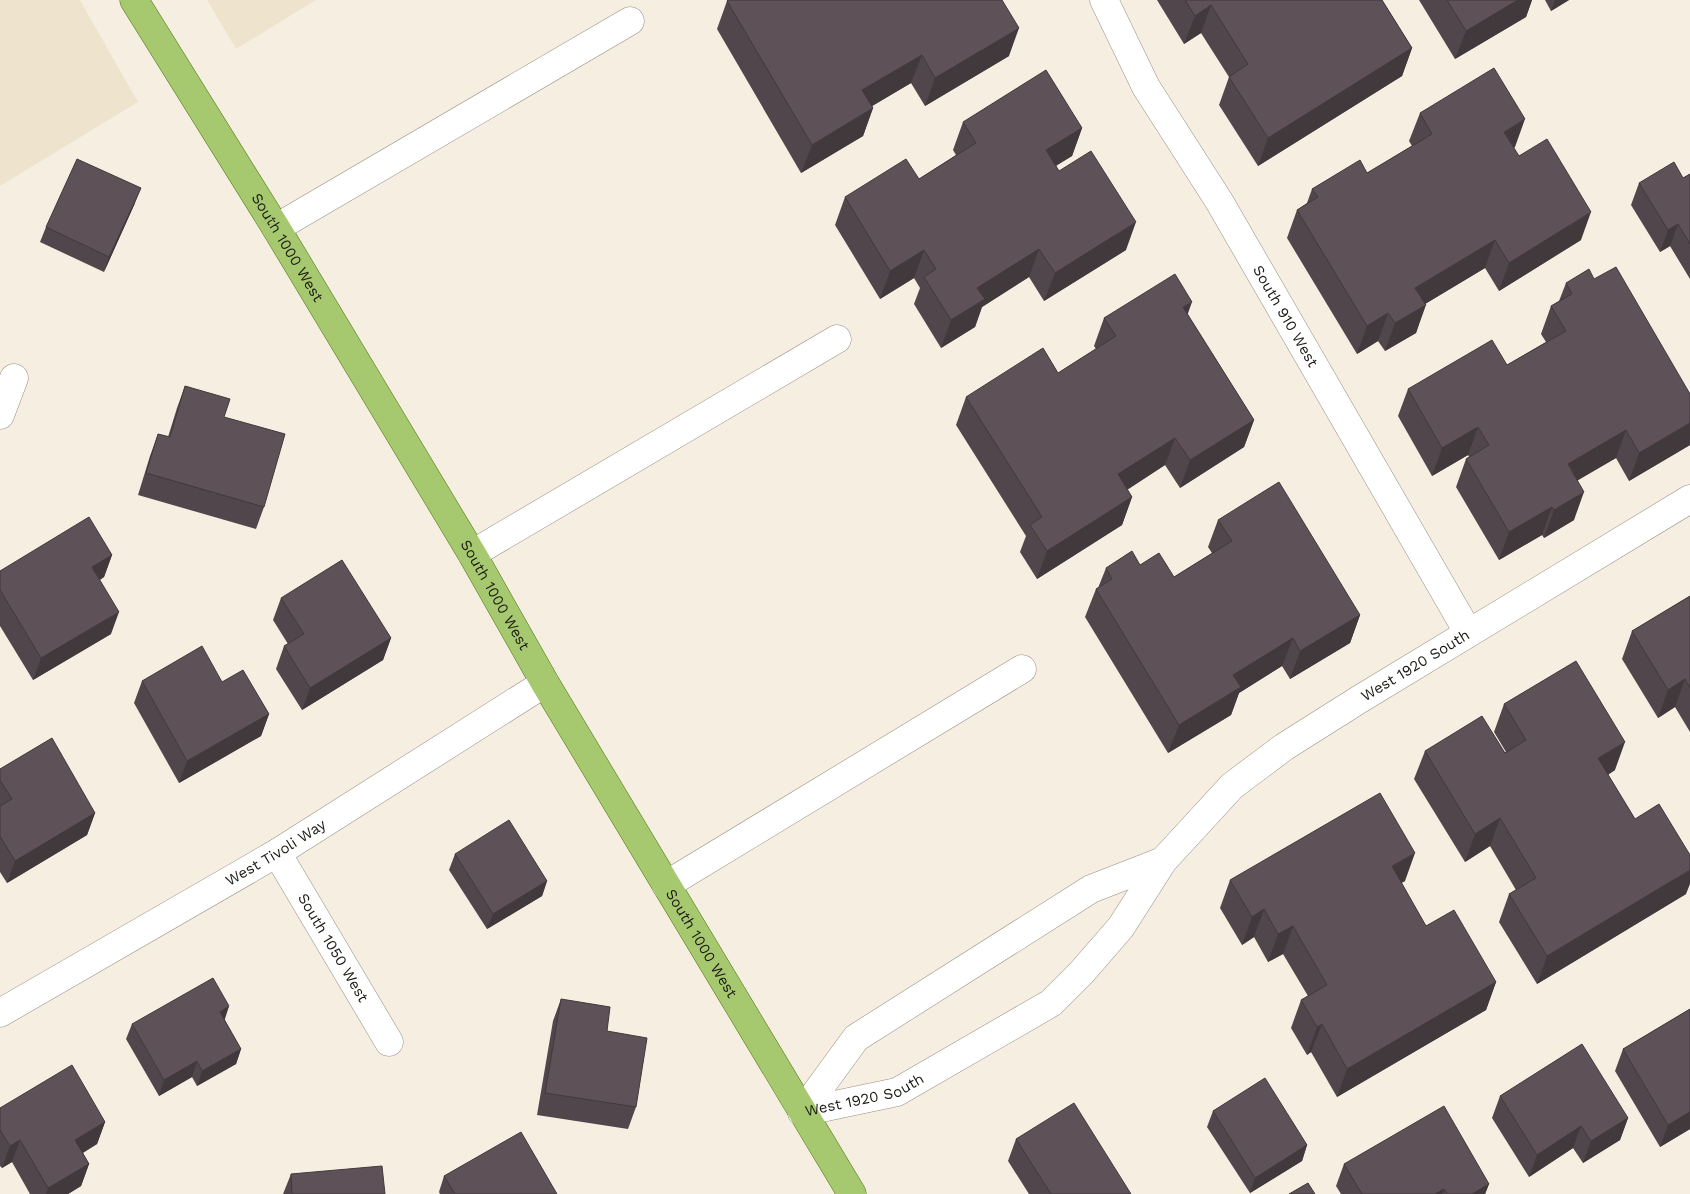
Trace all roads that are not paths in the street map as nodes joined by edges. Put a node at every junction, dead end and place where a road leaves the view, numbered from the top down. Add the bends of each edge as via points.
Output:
1 (134, 0) edge
2 (1104, 0) edge
3 (630, 21) dead end
4 (276, 228) junction
5 (837, 339) dead end
6 (14, 378) dead end
7 (0, 415) edge
8 (1690, 499) edge
9 (472, 554) junction
10 (1468, 632) junction
11 (1022, 669) dead end
12 (545, 683) junction
13 (277, 853) junction
14 (1162, 861) junction
15 (666, 885) junction
16 (0, 1013) edge
17 (389, 1042) dead end
18 (802, 1112) junction
19 (852, 1194) edge

1 - 4 main road, South 1000 West
2 - 10 street, South 910 West via 1146,87 1219,201
3 - 4 street
4 - 9 main road, South 1000 West
5 - 9 street
6 - 7 street
8 - 10 street, West 1920 South
9 - 12 main road, South 1000 West
10 - 14 street, West 1920 South via 1284,747 1232,786
11 - 15 street
12 - 13 street, West Tivoli Way
12 - 15 main road, South 1000 West
13 - 16 street, West Tivoli Way
13 - 17 street, South 1050 West
14 - 18 street, West 1920 South via 1091,889 856,1038
14 - 18 street, West 1920 South via 1121,927 1051,1003 897,1092
15 - 18 main road, South 1000 West
18 - 19 main road, South 1000 West

